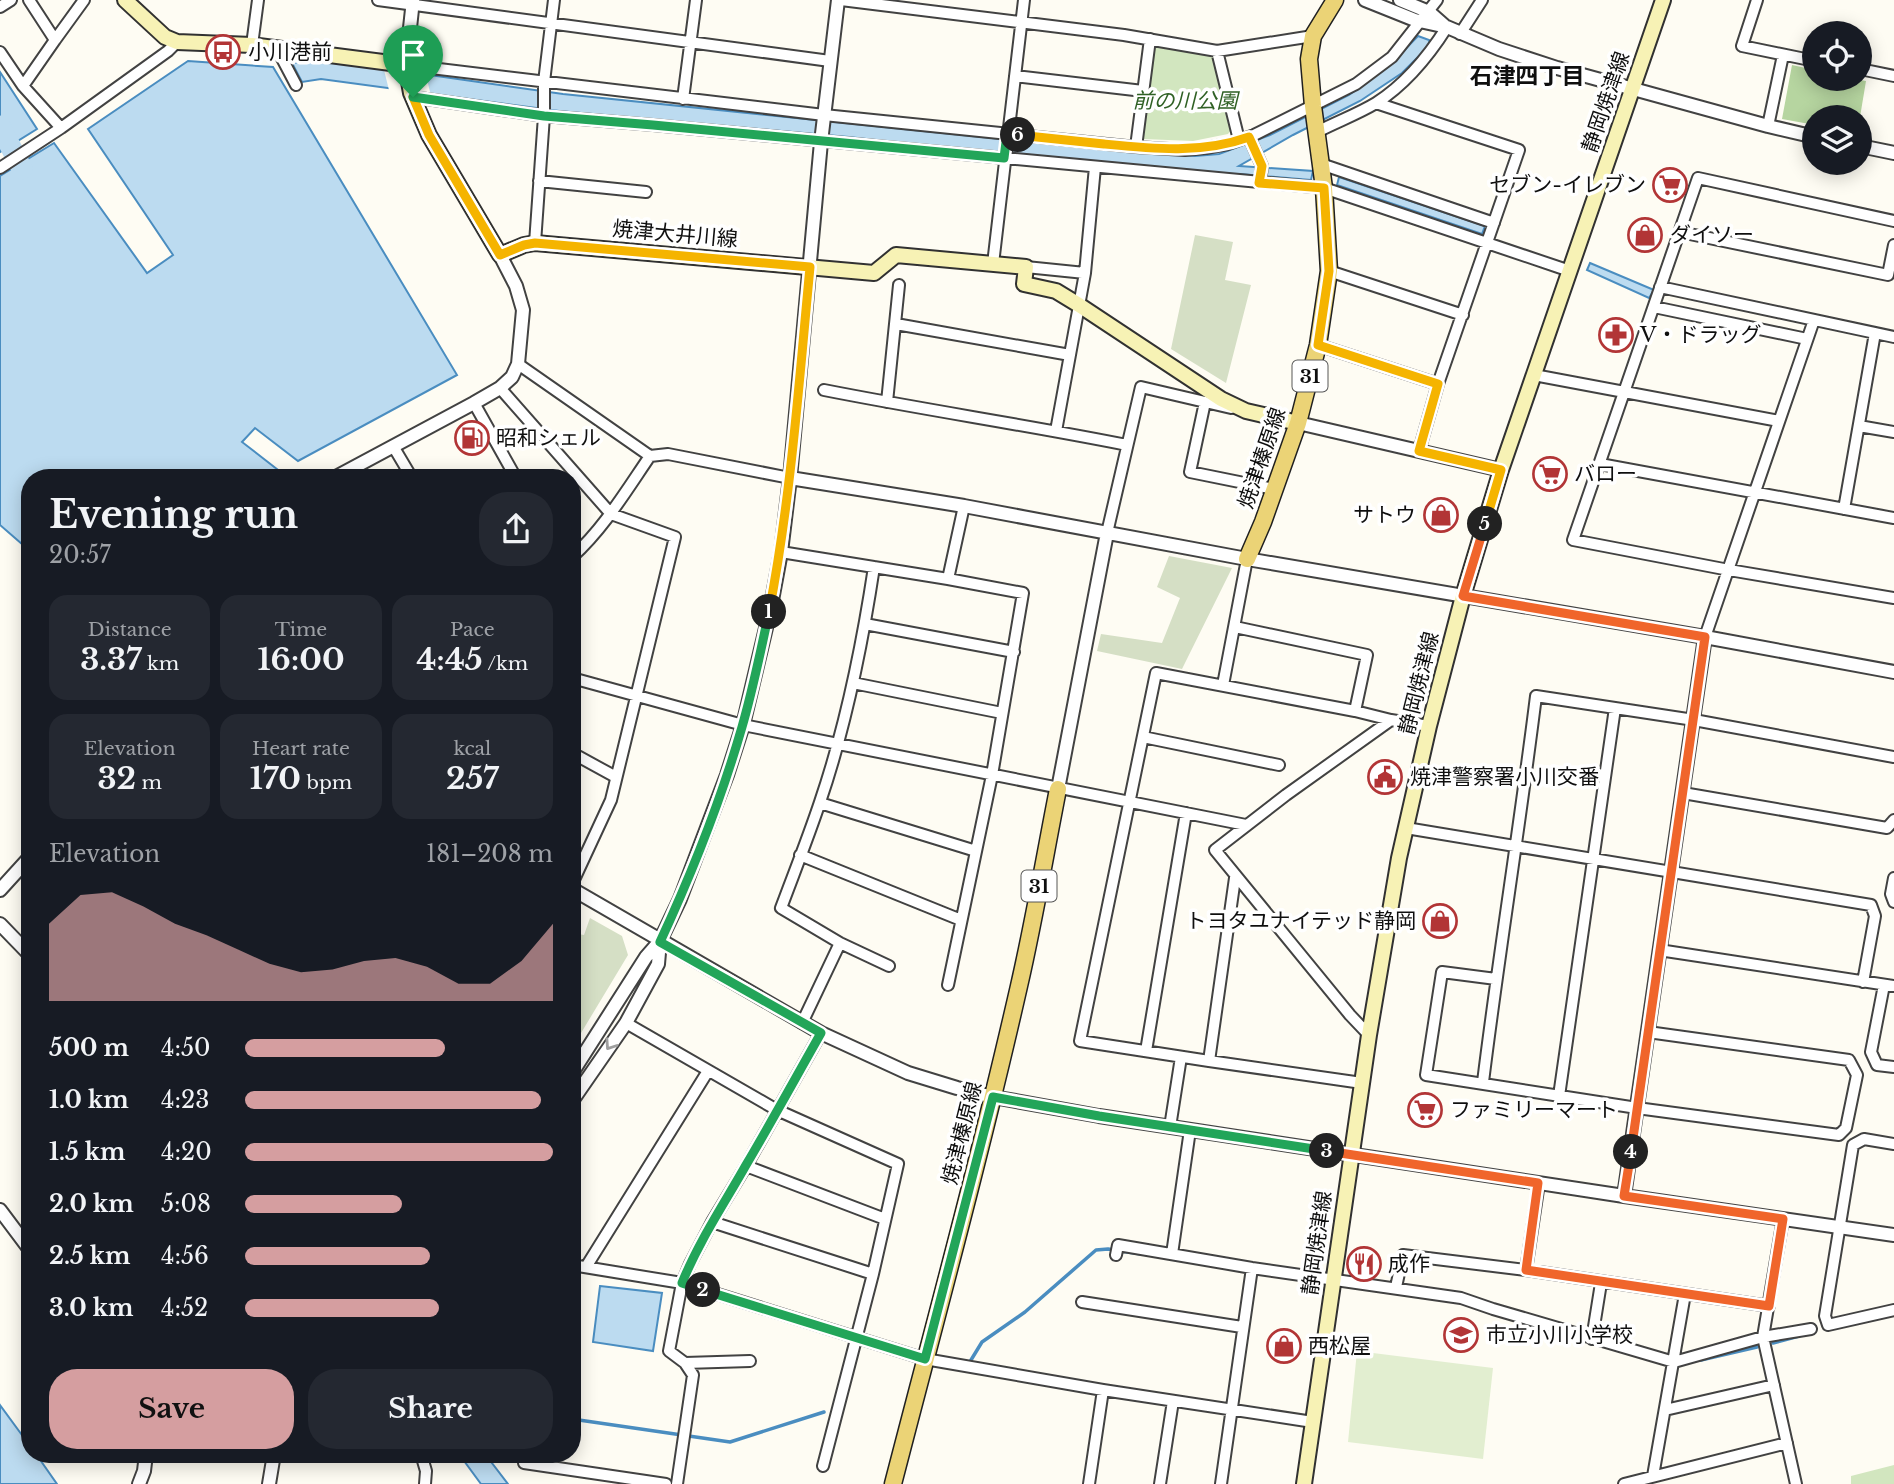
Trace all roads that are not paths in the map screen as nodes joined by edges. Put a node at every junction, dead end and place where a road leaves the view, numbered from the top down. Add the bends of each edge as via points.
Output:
1 (11, 0) edge
2 (29, 0) edge
3 (84, 0) edge
4 (125, 0) edge
5 (258, 0) edge
6 (378, 0) edge
7 (554, 0) edge
8 (696, 0) edge
9 (839, 0) edge
10 (1024, 0) edge
11 (1335, 0) edge
12 (1366, 0) edge
13 (1400, 0) edge
14 (1437, 0) edge
15 (1482, 0) edge
16 (1663, 0) edge
17 (1757, 0) edge
18 (412, 2) edge
19 (0, 7) edge
20 (1425, 17) junction
21 (550, 23) junction
22 (1021, 23) junction
23 (1447, 27) junction
24 (1460, 34) junction
25 (1313, 36) junction
26 (1150, 39) junction
27 (55, 40) junction
28 (177, 42) junction
29 (691, 42) junction
30 (252, 45) junction
31 (276, 47) junction
32 (1217, 51) junction
33 (0, 52) edge
34 (1783, 55) junction
35 (1802, 59) edge
36 (830, 61) junction
37 (406, 67) junction
38 (1872, 71) edge
39 (1894, 75) edge
40 (1014, 76) junction
41 (544, 82) junction
42 (296, 85) dead end
43 (23, 86) junction
44 (1633, 88) junction
45 (1143, 91) junction
46 (412, 95) junction
47 (683, 99) junction
48 (1376, 103) junction
49 (1313, 107) junction
50 (824, 115) junction
51 (544, 116) junction
52 (1768, 126) junction
53 (61, 128) junction
54 (1316, 129) junction
55 (1007, 134) junction
56 (1802, 134) edge
57 (1246, 139) junction
58 (821, 142) junction
59 (1136, 147) junction
60 (1872, 148) edge
61 (1894, 153) edge
62 (1004, 158) junction
63 (0, 167) edge
64 (1096, 167) junction
65 (1322, 177) junction
66 (539, 181) junction
67 (1260, 181) junction
68 (646, 192) dead end
69 (1894, 221) edge
70 (1494, 223) junction
71 (1680, 232) junction
72 (535, 243) junction
73 (1488, 243) junction
74 (1894, 246) edge
75 (500, 255) junction
76 (993, 264) junction
77 (810, 267) junction
78 (1026, 267) junction
79 (1329, 271) junction
80 (1570, 271) junction
81 (1085, 273) junction
82 (899, 285) dead end
83 (1660, 287) junction
84 (1079, 305) junction
85 (1654, 307) junction
86 (1463, 315) junction
87 (1814, 320) junction
88 (896, 324) junction
89 (1875, 333) junction
90 (1894, 337) edge
91 (1807, 339) junction
92 (1318, 345) junction
93 (1070, 355) junction
94 (518, 363) junction
95 (1534, 375) junction
96 (1438, 384) junction
97 (500, 388) junction
98 (824, 390) dead end
99 (1624, 392) junction
100 (887, 402) junction
101 (1205, 402) junction
102 (474, 403) junction
103 (1246, 411) junction
104 (1779, 421) junction
105 (1298, 423) junction
106 (1859, 426) junction
107 (1056, 431) junction
108 (1894, 432) edge
109 (1128, 445) junction
110 (393, 446) junction
111 (1419, 451) junction
112 (650, 456) junction
113 (1600, 464) junction
114 (351, 469) edge
115 (407, 469) edge
116 (511, 469) edge
117 (571, 469) edge
118 (1501, 470) junction
119 (790, 478) junction
120 (581, 480) edge
121 (1274, 489) junction
122 (1755, 493) junction
123 (964, 506) junction
124 (1844, 509) junction
125 (611, 514) junction
126 (1894, 518) edge
127 (1107, 533) junction
128 (581, 549) edge
129 (780, 552) junction
130 (1247, 559) junction
131 (874, 567) junction
132 (1729, 570) junction
133 (948, 579) junction
134 (1463, 596) junction
135 (1894, 598) edge
136 (865, 624) junction
137 (1235, 626) junction
138 (1705, 637) junction
139 (1014, 652) junction
140 (1894, 673) edge
141 (581, 681) edge
142 (853, 683) junction
143 (1223, 684) junction
144 (636, 696) junction
145 (1615, 708) junction
146 (1355, 711) junction
147 (1002, 713) junction
148 (1391, 720) junction
149 (1694, 720) junction
150 (743, 725) junction
151 (1429, 726) junction
152 (1143, 737) junction
153 (837, 745) junction
154 (1894, 757) edge
155 (581, 758) edge
156 (1279, 765) dead end
157 (992, 775) junction
158 (616, 777) junction
159 (1058, 789) junction
160 (1683, 793) junction
161 (1128, 802) junction
162 (820, 803) junction
163 (1185, 813) junction
164 (1894, 820) edge
165 (1246, 825) junction
166 (1406, 828) junction
167 (1517, 847) junction
168 (975, 851) junction
169 (800, 855) junction
170 (1594, 859) junction
171 (21, 867) edge
172 (581, 867) edge
173 (1670, 871) junction
174 (1235, 878) junction
175 (1894, 878) edge
176 (0, 890) edge
177 (581, 893) edge
178 (1894, 902) edge
179 (961, 920) junction
180 (0, 923) edge
181 (660, 942) junction
182 (840, 943) junction
183 (21, 945) edge
184 (1659, 950) junction
185 (890, 966) dead end
186 (1496, 979) junction
187 (1863, 982) junction
188 (948, 985) dead end
189 (1889, 986) edge
190 (625, 1023) junction
191 (802, 1023) junction
192 (1648, 1032) junction
193 (821, 1033) junction
194 (1369, 1035) junction
195 (1146, 1052) junction
196 (1181, 1057) junction
197 (581, 1059) edge
198 (1209, 1062) junction
199 (1894, 1067) edge
200 (708, 1071) junction
201 (1483, 1082) junction
202 (1362, 1083) junction
203 (581, 1088) edge
204 (1559, 1096) junction
205 (993, 1097) junction
206 (1637, 1108) junction
207 (777, 1110) junction
208 (1170, 1127) junction
209 (1189, 1130) junction
210 (1894, 1144) edge
211 (1351, 1155) junction
212 (746, 1166) junction
213 (1538, 1183) junction
214 (1624, 1196) junction
215 (0, 1210) edge
216 (885, 1219) junction
217 (1783, 1219) junction
218 (712, 1222) junction
219 (1838, 1228) junction
220 (1894, 1235) edge
221 (21, 1238) edge
222 (1117, 1252) dead end
223 (1172, 1254) junction
224 (581, 1266) edge
225 (586, 1267) junction
226 (1252, 1268) junction
227 (1526, 1270) junction
228 (873, 1273) junction
229 (1333, 1279) junction
230 (682, 1283) junction
231 (1601, 1283) junction
232 (1396, 1287) junction
233 (1685, 1294) junction
234 (1082, 1302) dead end
235 (1769, 1306) junction
236 (1894, 1310) edge
237 (1242, 1327) junction
238 (1811, 1329) dead end
239 (856, 1337) junction
240 (1763, 1337) junction
241 (1592, 1339) junction
242 (925, 1359) junction
243 (750, 1361) dead end
244 (1674, 1362) junction
245 (685, 1363) junction
246 (1774, 1385) junction
247 (1103, 1390) junction
248 (1173, 1401) junction
249 (1232, 1410) junction
250 (1665, 1410) junction
251 (1312, 1422) junction
252 (1787, 1443) junction
253 (145, 1463) edge
254 (272, 1463) edge
255 (424, 1463) edge
256 (524, 1463) dead end
257 (823, 1466) dead end
258 (1653, 1476) junction
259 (139, 1484) edge
260 (269, 1484) edge
261 (425, 1484) edge
262 (666, 1484) edge
263 (677, 1484) edge
264 (893, 1484) edge
265 (1089, 1484) edge
266 (1160, 1484) edge
267 (1221, 1484) edge
268 (1304, 1484) edge
269 (1624, 1484) edge
270 (1796, 1484) edge

1 - 19 street
2 - 27 street
3 - 27 street
4 - 28 main road via 165,37
5 - 30 street
6 - 18 street
7 - 21 street
8 - 29 street
9 - 22 street
9 - 36 street
10 - 22 street
11 - 25 main road, 焼津榛原線 / 31
12 - 20 street
13 - 20 street
14 - 20 street
15 - 24 street
16 - 44 main road, 静岡焼津線
17 - 34 street via 1742,46
18 - 21 street
18 - 37 street
20 - 23 street
20 - 49 street via 1392,57 1356,84
21 - 29 street
21 - 41 street
22 - 26 street
22 - 40 street
23 - 24 street
23 - 48 street via 1430,54
24 - 44 street
25 - 32 street
25 - 49 main road, 焼津榛原線 / 31 via 1309,60
26 - 32 street
26 - 45 street
27 - 43 street
28 - 30 main road
28 - 53 street
29 - 36 street
29 - 47 street
30 - 31 main road
31 - 37 main road
31 - 42 street
32 - 57 street
33 - 43 street
34 - 35 street
34 - 52 street
36 - 50 street
37 - 41 street
37 - 46 main road
38 - 39 street
40 - 45 street
40 - 55 street
41 - 47 street
41 - 51 street
43 - 53 street
44 - 52 street
44 - 80 main road, 静岡焼津線
45 - 59 street
46 - 51 street
46 - 75 main road via 429,135
47 - 50 street
48 - 54 street
48 - 70 street via 1519,150
49 - 54 main road, 焼津榛原線 / 31
49 - 57 street
50 - 55 street
50 - 58 street
51 - 58 street
51 - 66 street
52 - 56 street
53 - 63 street
54 - 65 main road, 焼津榛原線 / 31
55 - 59 street
55 - 62 street
57 - 59 street via 1185,150
57 - 67 street via 1260,162
58 - 62 street
58 - 77 street
60 - 61 street
62 - 64 street
62 - 76 street
64 - 67 street
64 - 81 street
65 - 67 street
65 - 70 street
65 - 73 street
65 - 79 main road, 焼津榛原線 / 31
66 - 68 street
66 - 72 street
69 - 71 street via 1698,178
70 - 73 street
71 - 74 street via 1888,275
71 - 83 street
72 - 75 main road, 焼津大井川線
72 - 77 main road, 焼津大井川線
73 - 80 street
73 - 86 street
75 - 94 street via 523,310
76 - 77 main road, 焼津大井川線 via 897,255 874,272
76 - 78 main road, 焼津大井川線
77 - 119 street
78 - 81 street
78 - 84 main road via 1024,284 1056,291
79 - 86 street
79 - 92 main road, 焼津榛原線 / 31
80 - 95 main road, 静岡焼津線
81 - 84 street
82 - 88 street
83 - 85 street
83 - 87 street
84 - 93 street
84 - 103 main road
85 - 91 street
85 - 99 street
86 - 96 street
87 - 89 street
87 - 91 street
88 - 93 street
88 - 100 street
89 - 90 street
89 - 106 street
91 - 104 street
92 - 96 street
92 - 105 main road, 焼津榛原線 / 31
93 - 107 street
94 - 97 street
94 - 112 street
95 - 99 street
95 - 118 main road, 静岡焼津線
96 - 111 street
97 - 102 street
97 - 117 street
98 - 100 street
99 - 104 street
99 - 113 street
100 - 107 street
101 - 103 street
101 - 109 street via 1141,387
101 - 121 street via 1190,472
102 - 110 street
102 - 116 street
103 - 105 main road
104 - 122 street
105 - 111 street
105 - 121 main road, 焼津榛原線 / 31
106 - 108 street
106 - 124 street
107 - 109 street
109 - 127 street
110 - 114 street
110 - 115 street
111 - 118 street
112 - 119 street via 668,454
112 - 125 street
113 - 122 street
113 - 132 street via 1573,540
118 - 134 main road, 静岡焼津線
119 - 123 street
119 - 129 street
120 - 125 street
121 - 130 main road, 焼津榛原線 / 31
122 - 124 street
122 - 132 street
123 - 127 street
123 - 133 street
124 - 126 street
125 - 128 street
125 - 144 street via 675,537
127 - 130 street
127 - 159 street
129 - 131 street
129 - 150 street
130 - 134 street
130 - 137 street
131 - 133 street
131 - 136 street
132 - 135 street
132 - 138 street
133 - 139 street via 1023,593
134 - 138 street
134 - 151 main road, 静岡焼津線
136 - 139 street
136 - 142 street
137 - 143 street
137 - 146 street via 1367,655
138 - 140 street
138 - 149 street
139 - 147 street
141 - 144 street
142 - 147 street
142 - 153 street
143 - 146 street
143 - 152 street via 1156,673
144 - 150 street
144 - 158 street
145 - 149 street
145 - 167 street via 1536,696
145 - 170 street
146 - 148 street
147 - 157 street
148 - 151 street
148 - 165 street
149 - 154 street
149 - 160 street
150 - 153 street
150 - 181 street
151 - 166 main road, 静岡焼津線
152 - 156 street
152 - 161 street
153 - 157 street
153 - 162 street
155 - 158 street
157 - 159 street
157 - 168 street
158 - 172 street via 611,800
159 - 161 street
159 - 205 main road, 焼津榛原線 / 31
160 - 164 street via 1886,828
160 - 173 street
161 - 163 street
161 - 195 street via 1080,1041
162 - 168 street
162 - 169 street
163 - 165 street
163 - 195 street
165 - 174 street via 1215,850
166 - 167 street
166 - 194 main road, 静岡焼津線
167 - 170 street
167 - 186 street
168 - 179 street
169 - 179 street
169 - 182 street via 780,908
170 - 173 street
170 - 204 street
171 - 176 street
173 - 184 street
173 - 187 street via 1871,905 1875,916
174 - 194 street
174 - 198 street
175 - 178 street
177 - 181 street
179 - 188 street
180 - 183 street
181 - 190 street via 658,964
181 - 191 street
181 - 197 street
182 - 185 street
182 - 191 street
184 - 187 street
184 - 192 street
186 - 201 street
186 - 201 street via 1442,972 1426,1075
187 - 189 street
189 - 199 street via 1871,1052 1877,1065
190 - 200 street
190 -> 203 street
191 - 193 street
192 - 206 street
192 - 206 street via 1849,1060 1857,1074 1846,1128 1839,1135
193 - 205 street via 908,1073
193 - 207 street
194 - 202 main road, 静岡焼津線
195 - 196 street
196 - 198 street
196 - 208 street
198 - 202 street
200 - 207 street
200 - 225 street
201 - 204 street
202 - 211 main road, 静岡焼津線
204 - 206 street
205 - 208 street
205 - 242 main road, 焼津榛原線 / 31
206 - 214 street
207 - 212 street
207 - 216 street via 898,1164
208 - 209 street
209 - 211 street
209 - 223 street
210 - 219 street via 1864,1139 1853,1145
211 - 213 street
211 - 229 main road, 静岡焼津線
212 - 216 street
212 - 218 street
213 - 214 street
213 - 227 street
214 - 217 street
215 - 221 street
216 - 228 street
217 - 219 street
217 - 235 street
218 - 228 street
218 - 230 street
219 - 220 street
219 - 236 street via 1825,1316 1828,1325
222 - 223 street via 1118,1245
223 - 226 street
224 - 225 street
225 - 230 street
226 - 229 street
226 - 237 street
227 - 231 street
227 - 232 street via 1403,1255
228 - 239 street
229 - 232 street
229 - 251 main road, 静岡焼津線
230 - 239 street
230 - 245 street via 669,1352
231 - 233 street
231 - 241 street
232 - 241 street via 1461,1298
233 - 235 street
233 - 244 street
234 - 237 street
235 - 240 street
237 - 249 street
238 - 240 street
239 - 242 street
239 - 257 street
240 - 244 street
240 - 246 street
241 - 244 street
242 - 247 street
242 - 264 main road, 焼津榛原線 / 31
243 - 245 street
244 - 250 street
245 - 263 street via 692,1375
246 - 250 street
246 - 252 street
247 - 248 street
247 - 265 street
248 - 249 street
248 - 266 street
249 - 251 street
249 - 267 street
250 - 258 street
251 - 268 main road, 静岡焼津線
252 - 258 street
252 - 270 street
253 - 259 street
254 - 260 street
255 - 261 street
256 - 262 street
258 - 269 street

